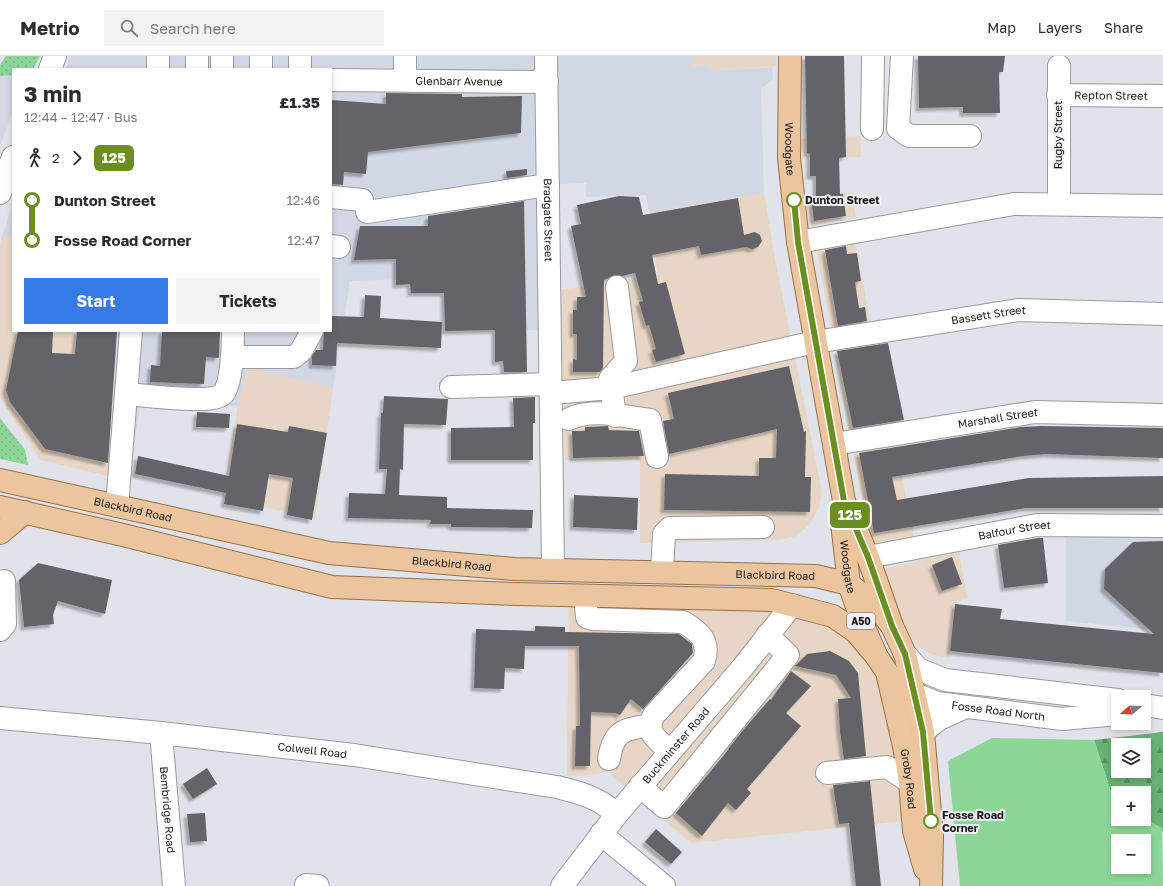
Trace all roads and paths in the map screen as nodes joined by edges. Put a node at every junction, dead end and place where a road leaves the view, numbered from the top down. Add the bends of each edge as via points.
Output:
1 (55, 56) edge
2 (158, 56) edge
3 (197, 56) edge
4 (222, 56) edge
5 (262, 56) edge
6 (300, 56) edge
7 (405, 56) edge
8 (546, 56) edge
9 (790, 56) edge
10 (902, 56) edge
11 (873, 57) edge
12 (1059, 66) dead end
13 (50, 68) edge
14 (158, 68) edge
15 (197, 68) edge
16 (222, 68) edge
17 (261, 68) edge
18 (300, 68) edge
19 (332, 80) edge
20 (405, 80) junction
21 (547, 82) junction
22 (1058, 95) junction
23 (1163, 96) edge
24 (872, 129) dead end
25 (970, 136) dead end
26 (7, 167) edge
27 (548, 185) junction
28 (0, 193) edge
29 (332, 197) edge
30 (1059, 204) junction
31 (1163, 206) edge
32 (798, 242) junction
33 (617, 287) dead end
34 (1163, 314) edge
35 (131, 332) edge
36 (233, 332) edge
37 (311, 332) edge
38 (815, 342) junction
39 (232, 357) junction
40 (451, 387) dead end
41 (611, 388) junction
42 (551, 389) junction
43 (126, 394) junction
44 (1163, 415) edge
45 (615, 416) junction
46 (569, 419) dead end
47 (834, 444) junction
48 (657, 457) dead end
49 (0, 480) edge
50 (844, 501) junction
51 (117, 506) junction
52 (0, 507) edge
53 (25, 512) junction
54 (1163, 526) edge
55 (763, 527) dead end
56 (0, 533) edge
57 (868, 557) junction
58 (470, 565) junction
59 (553, 568) junction
60 (662, 572) junction
61 (4, 581) dead end
62 (849, 584) junction
63 (471, 592) junction
64 (585, 596) junction
65 (792, 605) junction
66 (892, 626) junction
67 (0, 630) edge
68 (767, 636) junction
69 (905, 654) junction
70 (882, 665) junction
71 (743, 667) junction
72 (945, 680) junction
73 (764, 686) junction
74 (915, 694) junction
75 (1111, 699) edge
76 (1151, 706) edge
77 (966, 707) junction
78 (1163, 708) edge
79 (1151, 710) edge
80 (1111, 715) edge
81 (0, 718) edge
82 (649, 726) junction
83 (692, 726) junction
84 (901, 727) junction
85 (923, 732) junction
86 (161, 733) junction
87 (714, 747) junction
88 (670, 751) junction
89 (609, 759) dead end
90 (827, 774) dead end
91 (910, 782) junction
92 (640, 786) junction
93 (617, 814) junction
94 (601, 834) junction
95 (174, 886) edge
96 (562, 886) edge
97 (664, 886) edge
98 (931, 886) edge

1 - 13 street
2 - 14 street
3 - 15 street
4 - 16 street
5 - 17 street
6 - 18 street
7 - 20 street
8 - 21 street, Bradgate Street
9 - 32 main road, Woodgate / A50 via 789,158
10 - 25 street via 898,128 909,136
11 - 24 street
12 - 22 street, Rugby Street
19 - 20 street, Glenbarr Avenue
20 - 21 street, Glenbarr Avenue
21 - 27 street, Bradgate Street
22 - 23 street, Repton Street
22 - 30 street, Rugby Street
26 - 28 street
27 - 29 street via 365,206
27 - 42 street, Bradgate Street
30 - 31 street
30 - 32 street via 1014,204
32 - 38 main road, Woodgate / A50
33 - 41 street via 626,361 610,378
34 - 38 street, Bassett Street via 1018,310
35 - 43 street
36 - 39 street
37 - 39 street via 301,352 294,356
38 - 41 street, Bassett Street
38 - 47 main road, Woodgate / A50
39 - 43 street via 223,394 217,398 203,400
40 - 42 street
41 - 42 street, Bassett Street
41 - 45 street
42 - 59 street, Bradgate Street
43 - 51 street
44 - 47 street, Marshall Street via 1035,412
45 - 46 street via 593,413 578,414
45 - 48 street via 650,420
47 - 50 main road, Woodgate / A50
49 - 51 main road, Blackbird Road
50 - 57 main road, Woodgate / A50
50 - 62 main road, Woodgate / A50 via 842,523
51 - 58 main road, Blackbird Road via 330,553
52 - 53 main road
53 - 56 main road
53 - 63 main road via 332,587
54 - 57 street, Balfour Street via 1037,525
55 - 60 street via 670,528 664,534
57 - 66 main road, Woodgate / A50
58 - 59 main road, Blackbird Road via 514,569
58 - 63 street
59 - 60 main road, Blackbird Road
60 - 62 main road, Blackbird Road via 816,576
61 - 67 street via 5,624
62 - 66 main road, Blackbird Road via 877,607
62 - 70 main road, Woodgate / A50 via 860,618
63 - 64 main road
64 - 65 main road via 772,600
64 - 82 street via 587,617 683,622 693,628 705,642 707,653 704,661 654,715
65 - 68 street, Buckminster Road
65 - 70 main road via 833,616 856,632
66 - 69 main road, Woodgate / A50
68 - 71 street, Buckminster Road
68 - 73 street via 788,655
69 - 72 street via 918,669
69 - 74 main road, Woodgate / A50
70 - 74 street, Fosse Road North
70 - 84 main road, Groby Road / A50
71 - 73 street
71 - 83 street, Buckminster Road
72 - 74 street
72 - 75 street
73 - 87 street
74 - 77 street, Fosse Road North via 937,703
74 - 84 street via 908,700
74 - 85 main road, Groby Road / A50
76 - 78 street
77 - 80 street, Fosse Road North via 1062,719
77 - 85 street via 939,720
78 - 79 street
81 - 86 street, Colwell Road
82 - 88 street via 652,734
82 - 89 street via 634,727 620,734 612,744
83 - 87 street
83 - 88 street, Buckminster Road
84 - 91 main road, Groby Road / A50
85 - 98 main road, Groby Road / A50 via 932,836
86 - 93 street, Colwell Road via 354,755 557,787 588,795 603,802
86 - 95 street, Bembridge Road
87 - 92 street via 664,806
88 - 92 street, Buckminster Road
90 - 91 street via 887,767
91 - 98 main road, Groby Road / A50 via 914,831
92 - 93 street, Buckminster Road
93 - 94 street, Buckminster Road
94 - 96 street, Buckminster Road
94 - 97 street

